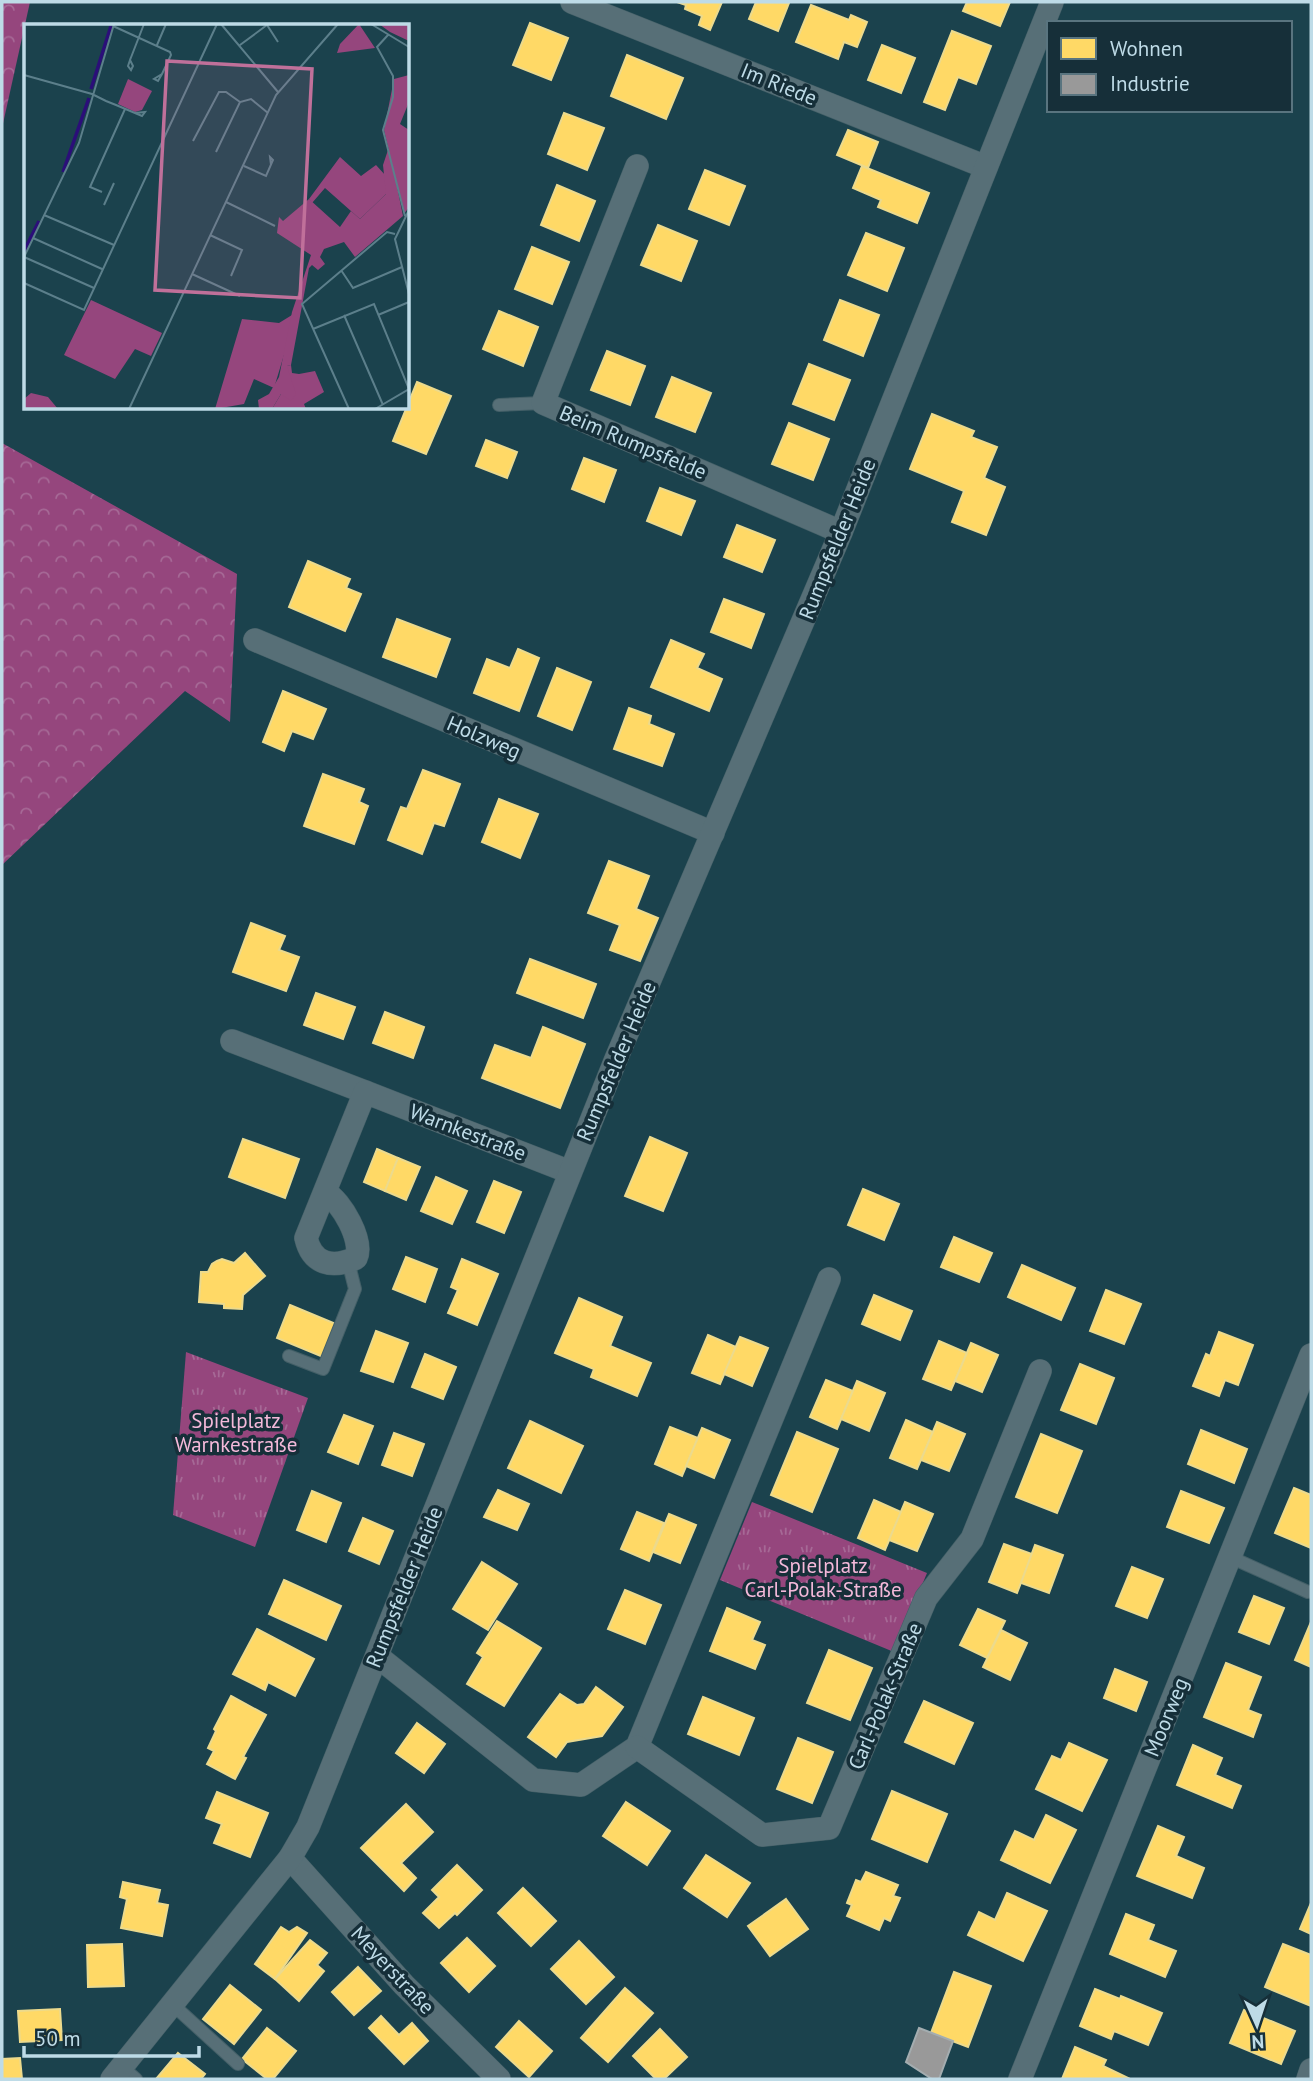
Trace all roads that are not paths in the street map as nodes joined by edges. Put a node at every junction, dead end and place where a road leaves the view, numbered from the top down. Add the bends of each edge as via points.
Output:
1 (572, 2) edge
2 (1052, 2) edge
3 (636, 166) dead end
4 (986, 167) junction
5 (543, 404) junction
6 (499, 405) dead end
7 (841, 532) junction
8 (255, 640) dead end
9 (713, 833) junction
10 (232, 1041) dead end
11 (365, 1092) junction
12 (570, 1172) junction
13 (326, 1193) junction
14 (348, 1261) junction
15 (829, 1279) dead end
16 (1311, 1355) edge
17 (289, 1356) dead end
18 (1040, 1371) dead end
19 (1230, 1557) junction
20 (1308, 1592) dead end
21 (377, 1656) junction
22 (638, 1747) junction
23 (290, 1858) junction
24 (172, 2004) junction
25 (238, 2064) dead end
26 (1311, 2070) edge
27 (123, 2075) edge
28 (499, 2079) edge
29 (1020, 2079) edge
30 (1308, 2079) edge

1 - 4 street, Im Riede
2 - 4 street, Rumpsfelder Heide
3 - 5 street, Beim Rumpsfelde
4 - 7 street, Rumpsfelder Heide
5 - 6 lane
5 - 7 street, Beim Rumpsfelde
7 - 9 street, Rumpsfelder Heide
8 - 9 street, Holzweg
9 - 12 street, Rumpsfelder Heide
10 - 11 street, Warnkestraße
11 - 12 street, Warnkestraße
11 - 13 street
12 - 21 street, Rumpsfelder Heide
13 - 14 street via 334,1198 356,1237 359,1250 356,1258
13 - 14 street via 309,1227 309,1249 327,1262
14 - 17 lane via 355,1289 323,1369
15 - 22 street
16 - 19 street, Moorweg
18 - 22 street, Carl-Polak-Straße via 972,1539 926,1598 829,1828 762,1835
19 - 20 lane
19 - 29 street, Moorweg
21 - 22 street via 533,1780 581,1784
21 - 23 street, Rumpsfelder Heide via 308,1827
23 - 24 street, Rumpsfelder Heide
23 - 28 street, Meyerstraße via 404,1985
24 - 25 lane
24 - 27 street, Rumpsfelder Heide
26 - 30 street

